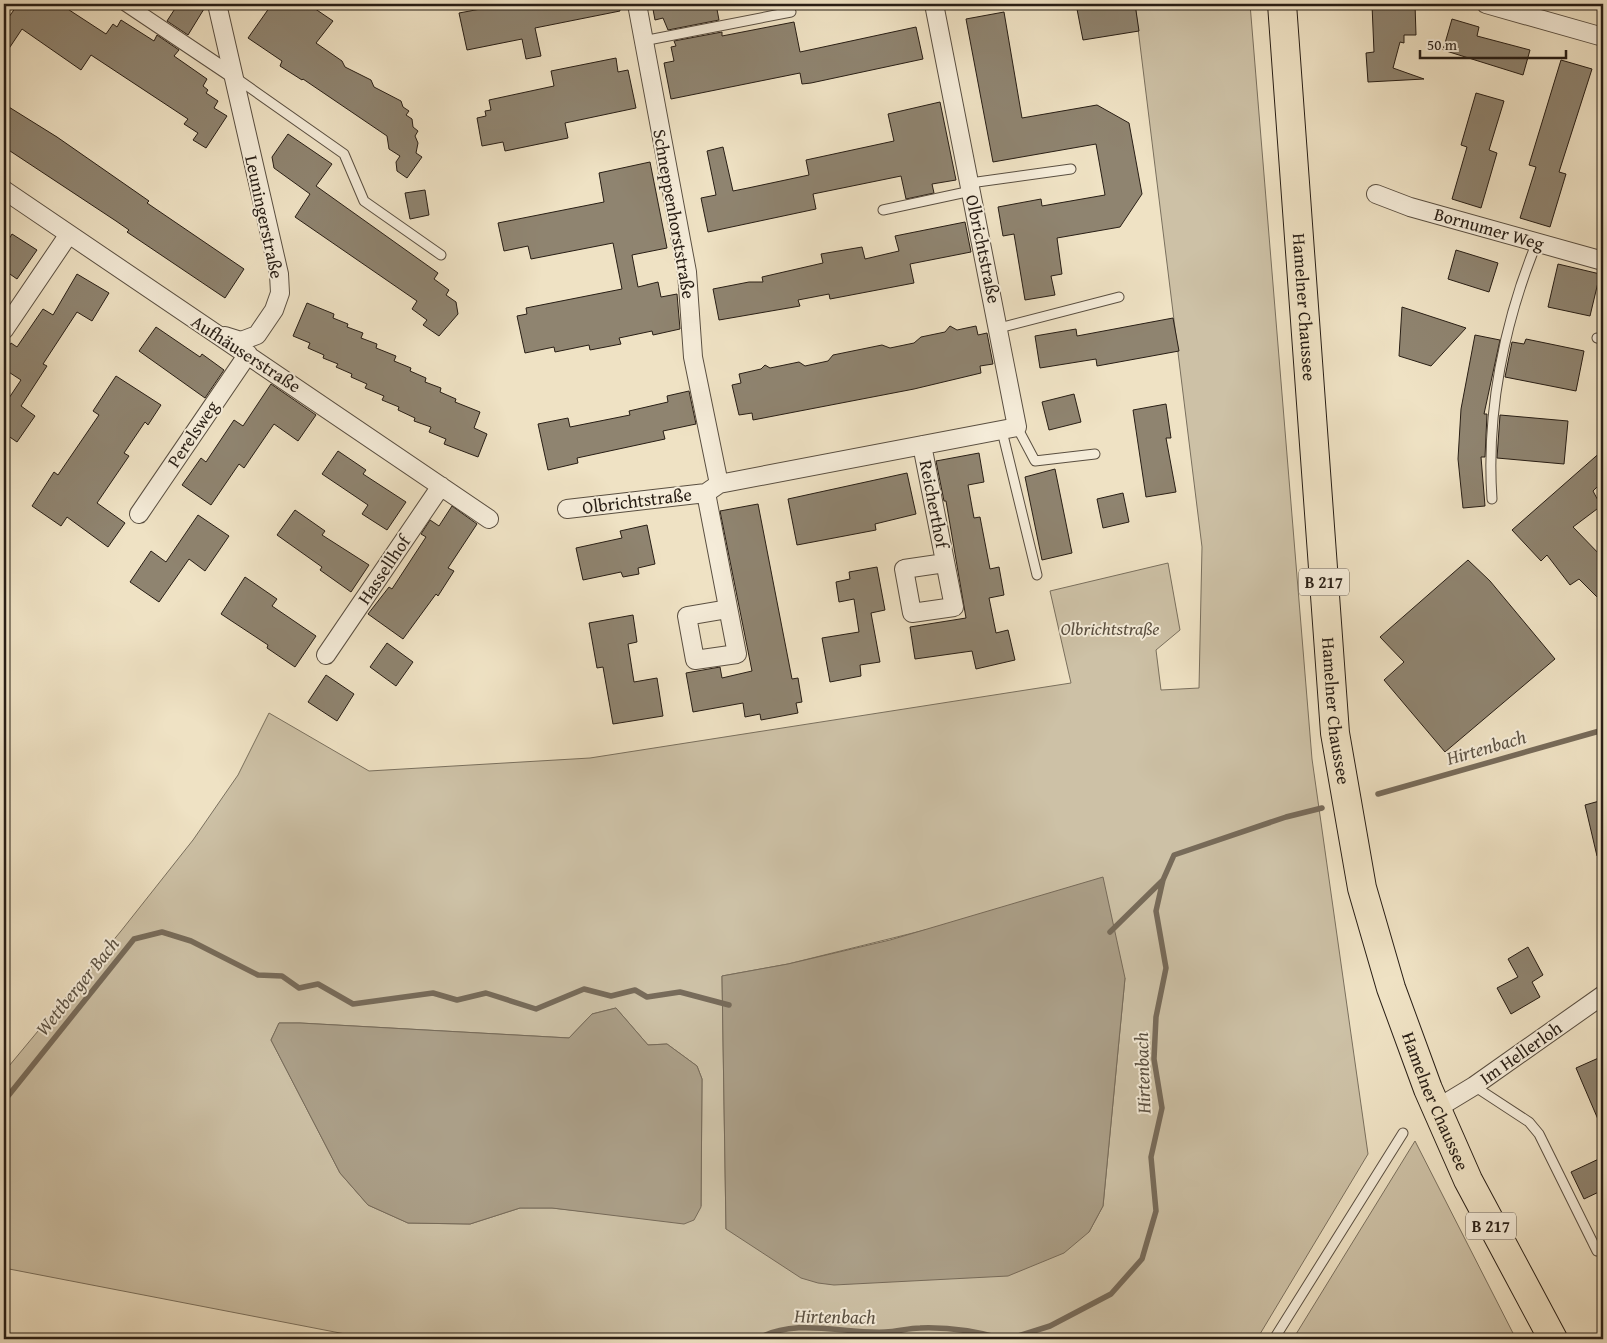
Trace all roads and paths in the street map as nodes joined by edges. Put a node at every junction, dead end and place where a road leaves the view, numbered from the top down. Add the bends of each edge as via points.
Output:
1 (6, 4) edge
2 (126, 4) edge
3 (217, 4) edge
4 (637, 4) edge
5 (934, 4) edge
6 (1277, 4) edge
7 (1282, 4) edge
8 (1486, 4) edge
9 (4, 7) edge
10 (791, 12) dead end
11 (1603, 37) edge
12 (643, 41) junction
13 (1283, 42) junction
14 (232, 75) junction
15 (1071, 169) dead end
16 (970, 187) junction
17 (4, 190) edge
18 (1376, 194) dead end
19 (884, 210) dead end
20 (69, 234) junction
21 (1536, 242) junction
22 (441, 255) dead end
23 (1603, 261) edge
24 (1119, 296) dead end
25 (999, 328) junction
26 (4, 330) edge
27 (210, 331) junction
28 (248, 354) junction
29 (1010, 429) junction
30 (922, 445) junction
31 (1095, 454) dead end
32 (442, 486) junction
33 (712, 489) junction
34 (1492, 500) dead end
35 (567, 509) dead end
36 (139, 514) dead end
37 (489, 519) dead end
38 (945, 562) dead end
39 (1037, 576) dead end
40 (728, 609) dead end
41 (326, 655) dead end
42 (1603, 995) edge
43 (1474, 1086) junction
44 (1436, 1109) junction
45 (1404, 1133) dead end
46 (1603, 1248) edge
47 (1274, 1339) edge
48 (1553, 1339) edge

1 - 9 lane
2 - 14 street
3 - 14 street, Leuningerstraße
4 - 12 street, Schneppenhorststraße
5 - 16 street, Olbrichtstraße
6 - 13 main road, Hamelner Chaussee / B 217
7 - 13 main road, Hamelner Chaussee / B 217
8 - 11 street
10 - 12 lane
12 - 33 street, Schneppenhorststraße via 687,272 693,357
13 - 44 main road, Hamelner Chaussee / B 217 via 1335,733 1362,888 1391,988
14 - 22 lane via 344,154 364,202
14 - 27 street, Leuningerstraße via 279,274 280,293 274,310 257,335 241,341
15 - 16 lane
16 - 19 lane
16 - 25 street, Olbrichtstraße
17 - 20 street, Aufhäuserstraße
18 - 21 street, Bornumer Weg via 1410,207
20 - 26 street
20 - 27 street, Aufhäuserstraße
21 - 23 street, Bornumer Weg
21 - 34 lane via 1523,275 1498,379 1490,471
24 - 25 lane
25 - 29 street, Olbrichtstraße
27 - 28 street, Aufhäuserstraße
28 - 32 street, Aufhäuserstraße
28 - 36 street, Perelsweg
29 - 30 street, Olbrichtstraße
29 - 31 lane via 1035,461
29 - 39 lane
30 - 33 street, Olbrichtstraße
30 - 38 street, Reicherthof
32 - 37 street, Aufhäuserstraße
32 - 41 street, Hassellhof
33 - 35 street, Olbrichtstraße
33 - 40 street, Schneppenhorststraße
42 - 43 street, Im Hellerloh
43 - 44 street, Im Hellerloh
43 - 46 lane via 1529,1122 1539,1134 1598,1251
44 - 48 main road, Hamelner Chaussee / B 217 via 1468,1180
45 - 47 lane

